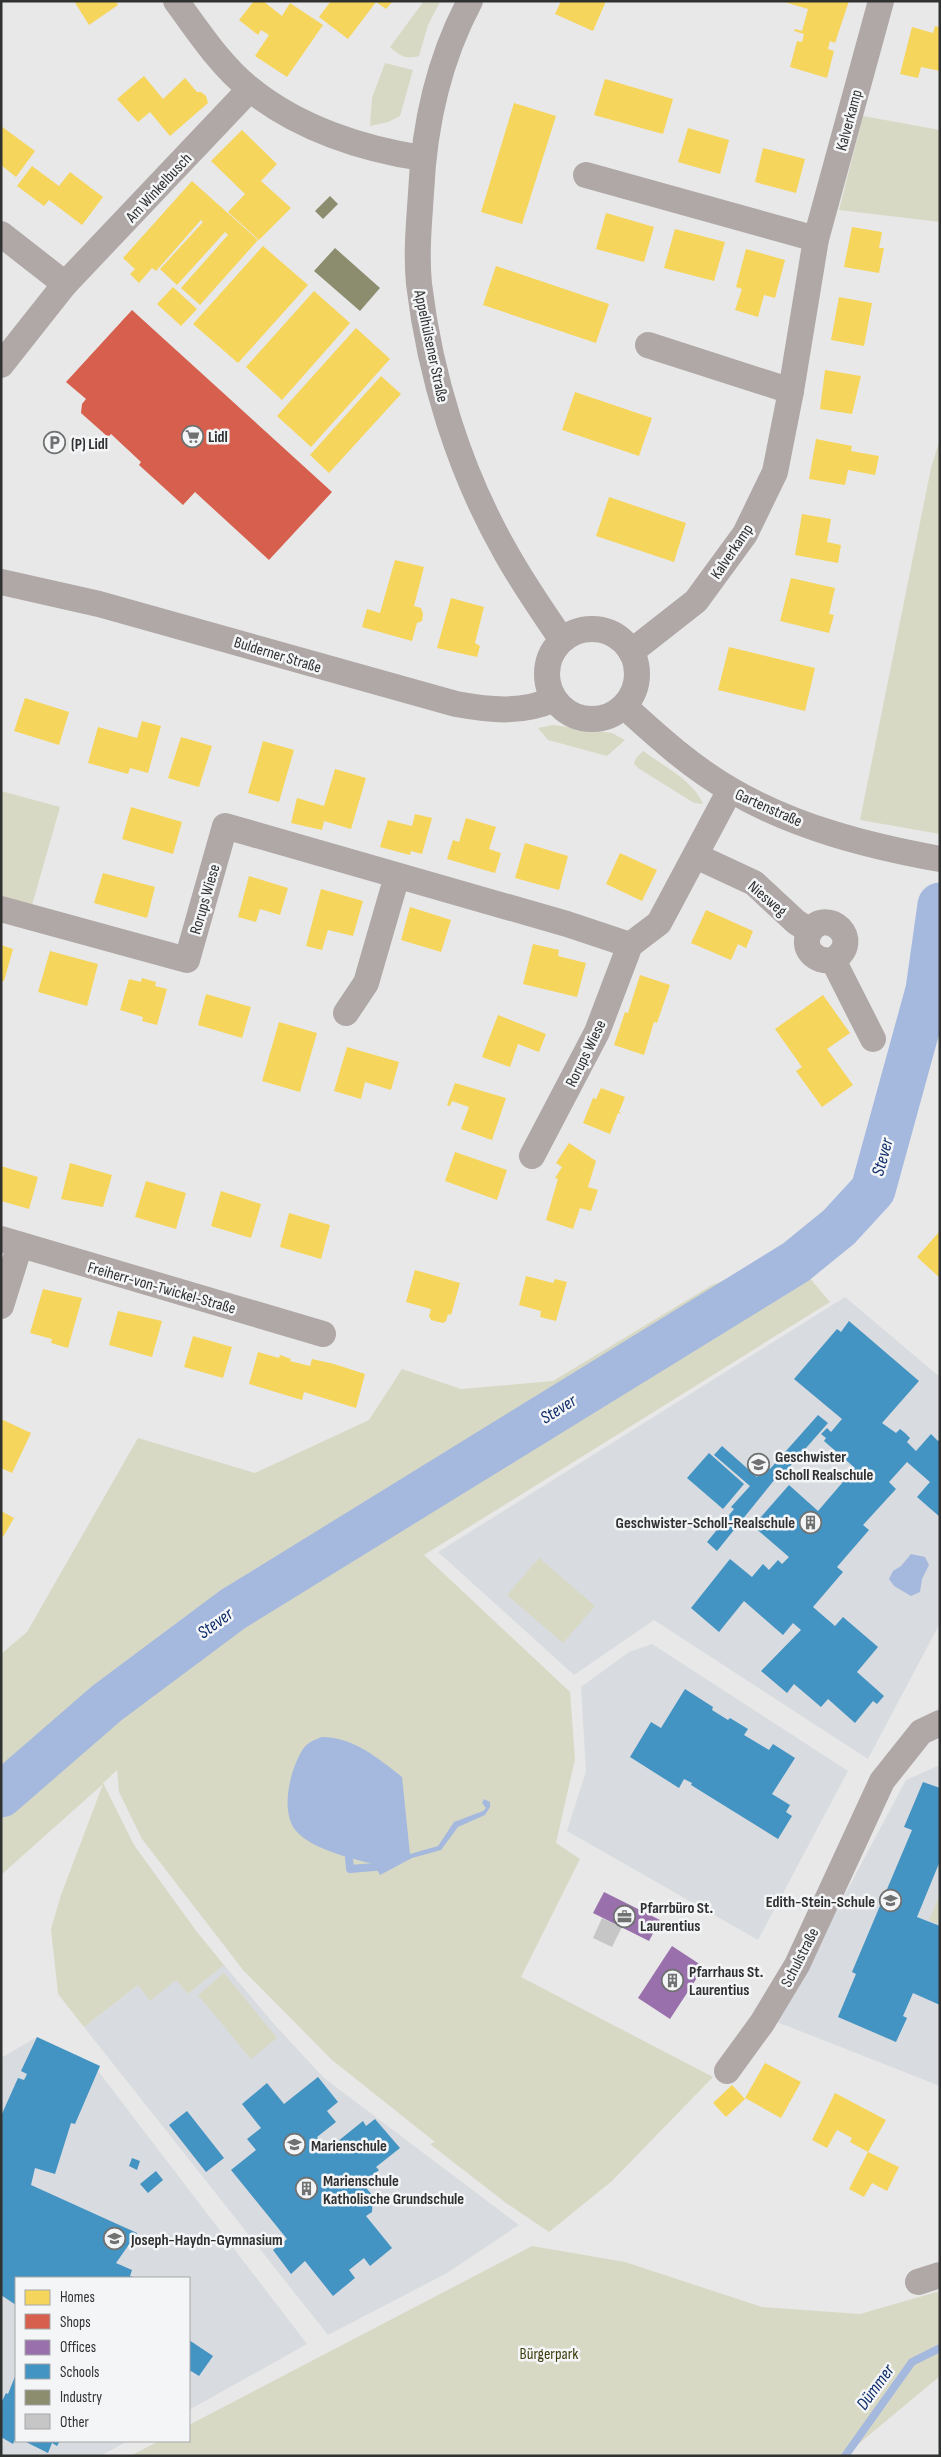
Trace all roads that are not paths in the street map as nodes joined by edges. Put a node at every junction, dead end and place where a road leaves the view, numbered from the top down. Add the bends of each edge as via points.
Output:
1 (176, 1) edge
2 (470, 1) edge
3 (881, 1) edge
4 (250, 89) junction
5 (422, 158) junction
6 (586, 175) dead end
7 (1, 234) edge
8 (816, 239) junction
9 (65, 284) junction
10 (648, 345) dead end
11 (1, 364) edge
12 (791, 391) junction
13 (1, 582) edge
14 (562, 640) junction
15 (631, 652) junction
16 (554, 699) junction
17 (624, 706) junction
18 (730, 790) junction
19 (696, 856) junction
20 (930, 857) edge
21 (397, 876) junction
22 (1, 909) edge
23 (630, 945) junction
24 (346, 1013) dead end
25 (873, 1039) dead end
26 (532, 1156) dead end
27 (11, 1242) edge
28 (1, 1306) edge
29 (323, 1334) dead end
30 (940, 1723) edge
31 (727, 2071) dead end

1 - 4 street via 214,53
2 - 5 street, Appelhülsener Straße via 440,73 428,116
3 - 8 street, Kalverkamp
4 - 5 street via 290,115 332,136 388,153
4 - 9 street, Am Winkelbusch
5 - 14 street, Appelhülsener Straße via 419,283 429,345 451,429 482,508 504,550
6 - 8 street
7 - 9 street
8 - 12 street, Kalverkamp
9 - 11 street, Am Winkelbusch
10 - 12 street
12 - 15 street, Kalverkamp via 775,472 745,534 696,601
13 - 16 street, Bulderner Straße via 171,624 456,704 493,710 536,706
14 - 15 street via 587,629 601,630 614,635
14 - 16 street via 553,651 546,677
15 - 17 street via 636,678
16 - 17 street via 565,711 588,719 612,715
17 - 18 street, Gartenstraße via 664,743
18 - 19 street
18 - 20 street, Gartenstraße via 768,810 828,832
19 - 23 street via 659,923
19 - 25 street, Niesweg via 754,883 810,931 806,943 809,952 824,961 833,960
21 - 22 street, Rorups Wiese via 225,826 187,960
21 - 23 street, Rorups Wiese
21 - 24 street via 366,983
23 - 26 street, Rorups Wiese via 597,1032
27 - 28 street
27 - 29 street, Freiherr-von-Twickel-Straße
30 - 31 street, Schulstraße via 921,1732 882,1781 797,1965 762,2023

